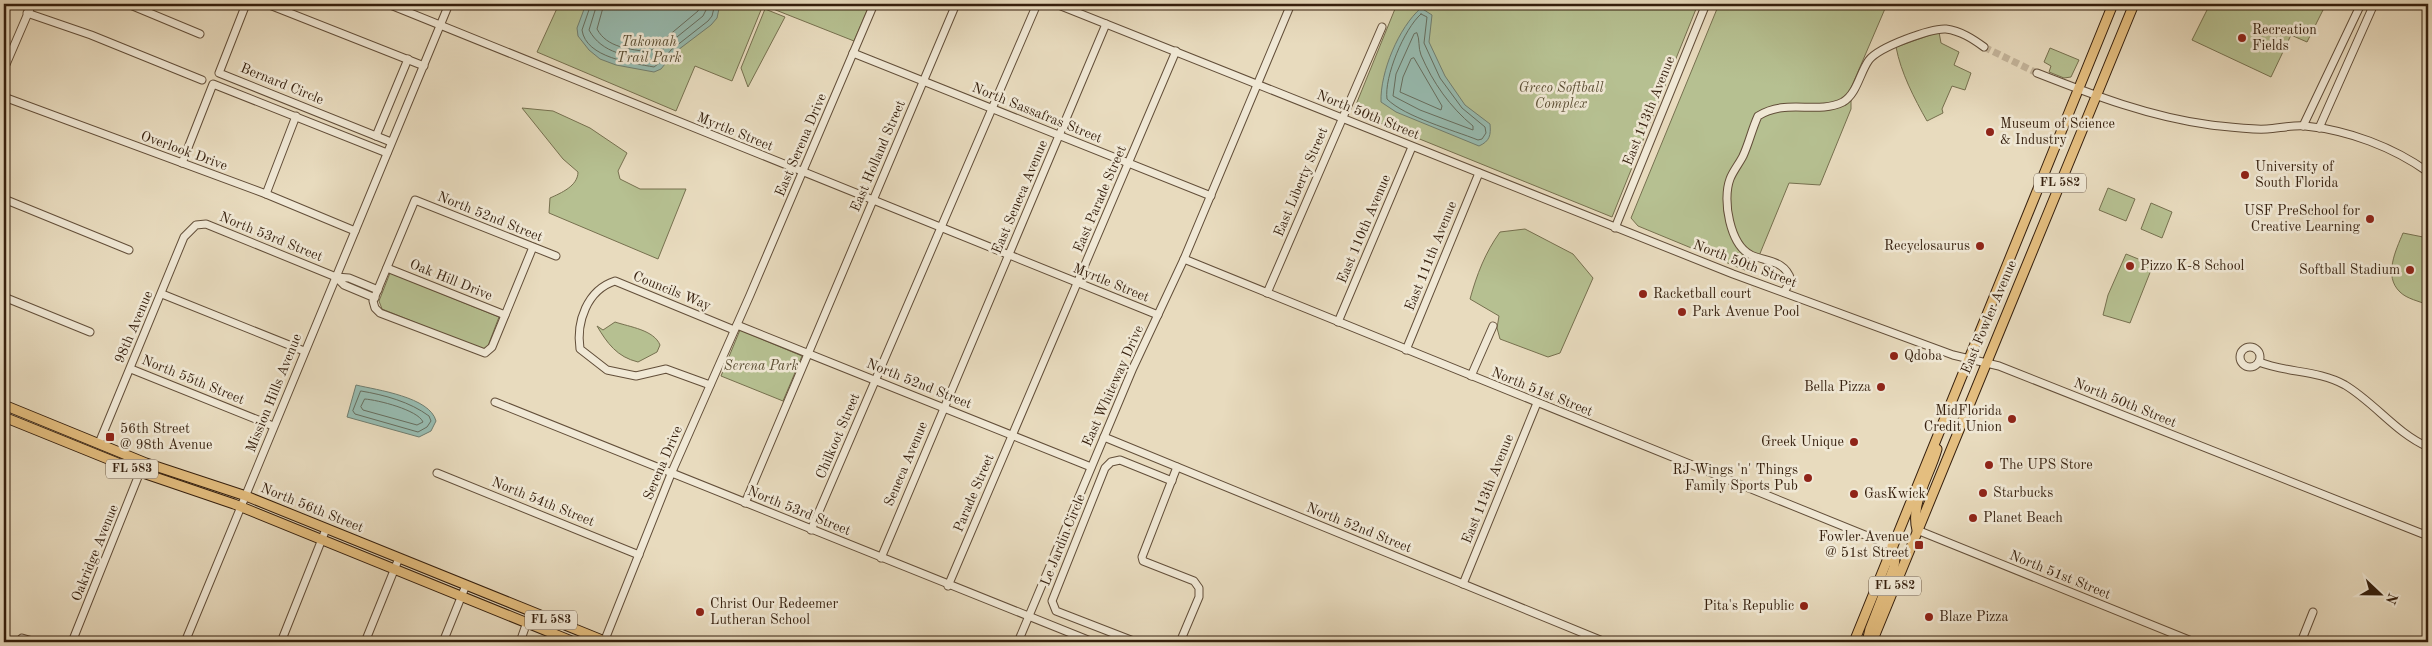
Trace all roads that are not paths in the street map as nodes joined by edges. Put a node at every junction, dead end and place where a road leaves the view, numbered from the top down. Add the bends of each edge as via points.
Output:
1 (32, 4) edge
2 (128, 4) edge
3 (246, 4) edge
4 (267, 4) edge
5 (388, 4) edge
6 (449, 4) edge
7 (874, 4) edge
8 (956, 4) edge
9 (1037, 4) edge
10 (1056, 4) edge
11 (1291, 4) edge
12 (1706, 4) edge
13 (2113, 4) edge
14 (2134, 4) edge
15 (2361, 4) edge
16 (2374, 4) edge
17 (28, 13) junction
18 (1106, 24) junction
19 (440, 25) junction
20 (1382, 27) dead end
21 (200, 34) dead end
22 (4, 44) edge
23 (13, 47) junction
24 (1984, 47) tunnel mouth
25 (1176, 51) junction
26 (853, 54) junction
27 (408, 60) junction
28 (424, 66) junction
29 (4, 69) edge
30 (2036, 73) tunnel mouth
31 (202, 80) dead end
32 (923, 81) junction
33 (1258, 84) junction
34 (2078, 89) junction
35 (4, 97) edge
36 (2097, 97) junction
37 (992, 109) junction
38 (296, 116) junction
39 (1343, 117) junction
40 (2303, 126) junction
41 (2319, 128) junction
42 (1060, 135) junction
43 (376, 136) junction
44 (391, 142) junction
45 (1412, 147) junction
46 (387, 153) junction
47 (182, 163) junction
48 (1129, 163) junction
49 (2428, 172) edge
50 (803, 173) junction
51 (1479, 173) junction
52 (266, 194) junction
53 (1211, 196) junction
54 (4, 199) edge
55 (872, 201) junction
56 (196, 225) joint
57 (1615, 228) junction
58 (941, 229) junction
59 (355, 231) junction
60 (533, 247) junction
61 (129, 250) dead end
62 (556, 256) dead end
63 (1008, 256) junction
64 (1184, 259) junction
65 (387, 268) junction
66 (336, 277) junction
67 (1077, 283) junction
68 (378, 290) junction
69 (1784, 292) junction
70 (1268, 293) junction
71 (162, 294) junction
72 (750, 295) joint
73 (4, 296) edge
74 (375, 298) junction
75 (506, 315) junction
76 (1158, 315) junction
77 (1338, 322) junction
78 (1493, 326) dead end
79 (735, 327) junction
80 (90, 332) dead end
81 (1406, 350) junction
82 (304, 351) junction
83 (808, 352) junction
84 (1968, 360) junction
85 (1986, 362) junction
86 (2259, 362) dead end
87 (131, 369) junction
88 (1470, 376) junction
89 (876, 380) junction
90 (955, 380) joint
91 (710, 385) junction
92 (495, 402) dead end
93 (1537, 403) junction
94 (4, 405) edge
95 (944, 408) junction
96 (1021, 410) joint
97 (4, 417) edge
98 (36, 417) junction
99 (1945, 417) junction
100 (273, 426) junction
101 (31, 428) junction
102 (1012, 436) junction
103 (1104, 437) junction
104 (99, 443) junction
105 (2428, 448) edge
106 (95, 454) junction
107 (1178, 467) junction
108 (1091, 468) junction
109 (140, 472) junction
110 (437, 473) dead end
111 (671, 474) junction
112 (1172, 481) junction
113 (246, 496) junction
114 (745, 503) junction
115 (241, 508) junction
116 (326, 529) junction
117 (812, 530) junction
118 (1917, 530) junction
119 (2428, 536) edge
120 (322, 539) junction
121 (1892, 546) junction
122 (639, 555) junction
123 (399, 558) junction
124 (881, 558) junction
125 (394, 569) junction
126 (1463, 584) junction
127 (466, 585) junction
128 (948, 586) junction
129 (462, 596) junction
130 (2313, 612) dead end
131 (1029, 617) junction
132 (527, 622) junction
133 (20, 640) edge
134 (36, 642) edge
135 (72, 642) edge
136 (185, 642) edge
137 (281, 642) edge
138 (365, 642) edge
139 (443, 642) edge
140 (520, 642) edge
141 (574, 642) edge
142 (605, 642) edge
143 (1018, 642) edge
144 (1093, 642) edge
145 (1136, 642) edge
146 (1180, 642) edge
147 (1605, 642) edge
148 (1855, 642) edge
149 (1867, 642) edge
150 (1872, 642) edge
151 (2194, 642) edge
152 (2301, 642) edge

1 - 17 street
2 - 21 street
3 - 43 street, Bernard Circle via 219,73
4 - 27 street
5 - 19 street, Myrtle Street
6 - 19 street, Mission Hills Avenue
7 - 26 street, East Serena Drive
8 - 32 street, East Holland Street
9 - 37 street, Chilkoot Street
10 - 18 street, North 50th Street
11 - 33 street, East Whiteway Drive
12 - 57 street, East 113th Avenue
13 - 34 main road, East Fowler Avenue / FL 582
14 - 36 main road, East Fowler Avenue / FL 582
15 - 40 street
16 - 41 street
17 - 23 street
17 - 31 street
18 - 25 street, North 50th Street
18 - 42 street, East Seneca Avenue
19 - 28 street, Mission Hills Avenue
19 - 50 street, Myrtle Street
20 - 39 street, East Liberty Street
22 - 23 street
23 - 29 street
24 - 69 street via 1973,39 1944,29 1892,44 1870,59 1851,95 1844,101 1779,107 1758,116 1730,179 1726,198 1734,237 1740,247 1752,256 1782,266 1791,280
25 - 33 street, North 50th Street
25 - 48 street, East Parade Street
26 - 32 street, North Sassafras Street
26 - 50 street, East Serena Drive
27 - 28 street
27 - 43 street
28 - 44 street, Mission Hills Avenue
30 - 34 street
32 - 37 street, North Sassafras Street
32 - 55 street, East Holland Street
33 - 39 street, North 50th Street
33 - 53 street, East Whiteway Drive
34 - 36 street
34 - 84 main road, East Fowler Avenue / FL 582
35 - 47 street, Overlook Drive
36 - 40 street via 2163,117 2211,125 2256,129
36 - 85 main road, East Fowler Avenue / FL 582
37 - 42 street, North Sassafras Street
37 - 58 street, Chilkoot Street
38 - 46 street
38 - 47 street via 213,84
38 - 52 street
39 - 45 street, North 50th Street
39 - 70 street, East Liberty Street
40 - 41 street
41 - 49 street via 2381,146
42 - 48 street, North Sassafras Street
42 - 63 street, East Seneca Avenue
43 - 44 street, Bernard Circle
44 - 46 street, Mission Hills Avenue
45 - 51 street, North 50th Street
45 - 77 street, East 110th Avenue
46 - 59 street, Mission Hills Avenue
47 - 52 street, Overlook Drive
48 - 53 street, North Sassafras Street
48 - 67 street, East Parade Street
50 - 55 street, Myrtle Street
50 - 72 street, East Serena Drive
51 - 57 street, North 50th Street
51 - 81 street, East 111th Avenue
52 - 59 street, Overlook Drive
53 - 64 street, East Whiteway Drive
54 - 61 street
55 - 58 street, Myrtle Street
55 - 83 street, East Holland Street
56 - 66 street, North 53rd Street via 206,224
56 - 71 street, 98th Avenue via 184,237
57 - 69 street, North 50th Street
58 - 63 street, Myrtle Street
58 - 89 street, Chilkoot Street
59 - 66 street, Mission Hills Avenue
60 - 62 street, North 52nd Street
60 - 65 street, North 52nd Street via 416,200
60 - 75 street
63 - 67 street, Myrtle Street
63 - 90 street, East Seneca Avenue
64 - 70 street, North 51st Street
64 - 76 street, East Whiteway Drive
65 - 68 street
65 - 75 street, Oak Hill Drive
66 - 68 street, North 53rd Street via 349,278
66 - 74 street, North 53rd Street via 344,285
66 - 82 street, Mission Hills Avenue
67 - 76 street, Myrtle Street
67 - 96 street, East Parade Street
68 - 74 street
69 - 84 street, North 50th Street
70 - 77 street, North 51st Street
71 - 82 street
71 - 87 street, 98th Avenue
72 - 79 street, Serena Drive
73 - 80 street
74 - 75 street via 375,308 380,313 485,353 492,347
76 - 103 street, East Whiteway Drive
77 - 81 street, North 51st Street
78 - 88 street
79 - 83 street, North 52nd Street
79 - 91 street, Serena Drive
79 - 91 street, Councils Way via 615,281 603,285 591,298 578,332 580,349 607,370 636,376 666,369
81 - 88 street, North 51st Street
82 - 100 street, Mission Hills Avenue
83 - 89 street, North 52nd Street
83 - 114 street, East Holland Street
84 - 85 street, North 50th Street
84 - 99 main road, East Fowler Avenue / FL 582
85 - 118 main road, East Fowler Avenue / FL 582
85 - 119 street, North 50th Street
86 - 105 street via 2290,372 2323,375 2345,386 2400,431
87 - 100 street, North 55th Street
87 - 104 street, 98th Avenue
88 - 93 street, North 51st Street
89 - 95 street, North 52nd Street
89 - 117 street, Chilkoot Street
90 - 95 street, Seneca Avenue
91 - 111 street, Serena Drive
92 - 111 street, North 53rd Street
93 - 121 street, North 51st Street
93 - 126 street, East 113th Avenue
94 - 98 main road, North 56th Street / FL 583
95 - 102 street, North 52nd Street
95 - 124 street, Seneca Avenue
96 - 102 street, Parade Street
97 - 101 main road, North 56th Street / FL 583
98 - 101 main road
98 - 104 main road, North 56th Street / FL 583
99 - 118 main road via 1916,508
99 - 121 main road, East Fowler Avenue / FL 582
100 - 113 street, Mission Hills Avenue
101 - 106 main road, North 56th Street / FL 583
102 - 108 street, North 52nd Street
102 - 128 street, Parade Street
103 - 107 street, North 52nd Street
103 - 108 street, East Whiteway Drive
104 - 106 main road
104 - 113 main road, North 56th Street / FL 583 via 146,463
106 - 109 main road, North 56th Street / FL 583
107 - 112 street
107 - 126 street, North 52nd Street
108 - 131 street, East Whiteway Drive
109 - 115 main road, North 56th Street / FL 583
109 - 135 street, Oakridge Avenue
110 - 122 street, North 54th Street
111 - 114 street, North 53rd Street
111 - 122 street, Serena Drive
112 - 145 street, Le Jardin Circle via 1120,460 1105,468 1052,601 1056,611
112 - 146 street via 1142,557 1144,561 1194,581 1200,588
113 - 115 street, Mission Hills Avenue
113 - 116 main road, North 56th Street / FL 583
114 - 117 street, North 53rd Street
115 - 120 main road, North 56th Street / FL 583
115 - 136 street, Mission Hills Avenue
116 - 120 street
116 - 123 main road, North 56th Street / FL 583
117 - 124 street, North 53rd Street
118 - 150 main road, East Fowler Avenue / FL 582
118 - 151 street, North 51st Street
120 - 125 main road, North 56th Street / FL 583
120 - 137 street
121 - 148 main road, East Fowler Avenue / FL 582
121 - 149 main road via 1894,567
122 - 142 street, Serena Drive
123 - 125 street
123 - 127 main road, North 56th Street / FL 583
124 - 128 street, North 53rd Street
125 - 129 main road, North 56th Street / FL 583
125 - 138 street
126 - 147 street, North 52nd Street
127 - 129 street
127 - 142 main road, North 56th Street / FL 583
128 - 131 street, North 53rd Street
129 - 132 main road, North 56th Street / FL 583
129 - 139 street
130 - 152 street
131 - 143 street, East Whiteway Drive
131 - 144 street, North 53rd Street
132 - 140 street
132 - 141 main road, North 56th Street / FL 583
133 - 134 street

